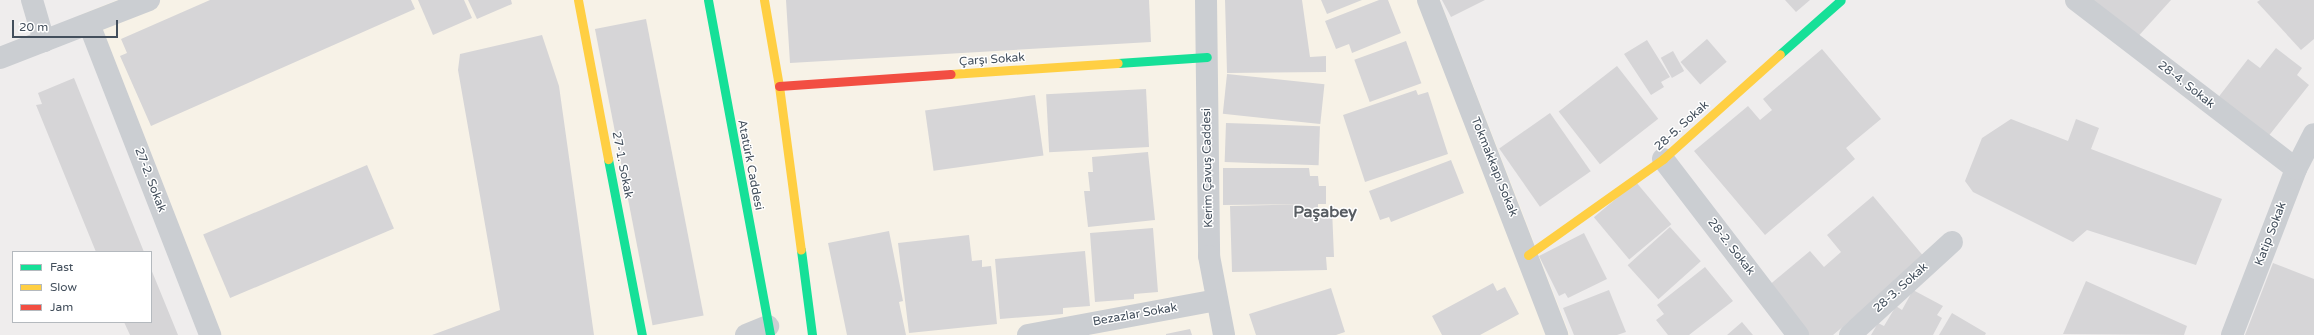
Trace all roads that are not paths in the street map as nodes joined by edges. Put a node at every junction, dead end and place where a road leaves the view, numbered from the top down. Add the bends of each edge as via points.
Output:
1 (32, 0) edge
2 (149, 0) edge
3 (578, 0) edge
4 (708, 0) edge
5 (764, 0) edge
6 (1206, 0) edge
7 (1428, 0) edge
8 (1841, 0) edge
9 (2076, 0) edge
10 (90, 24) junction
11 (44, 41) junction
12 (1207, 57) junction
13 (0, 58) edge
14 (779, 86) junction
15 (2314, 134) edge
16 (1663, 160) junction
17 (2296, 170) junction
18 (1952, 242) dead end
19 (1528, 255) junction
20 (1218, 300) junction
21 (769, 331) edge
22 (210, 335) edge
23 (642, 335) edge
24 (746, 335) edge
25 (812, 335) edge
26 (1028, 335) edge
27 (1224, 335) edge
28 (1557, 335) edge
29 (1798, 335) edge
30 (1850, 335) edge
31 (2232, 335) edge

1 - 11 street
2 - 10 street
3 - 23 street, 27-1. Sokak
4 - 21 street, Atatürk Caddesi
5 - 14 street
6 - 12 street, Kerim Çavuş Caddesi
7 - 19 street, Tokmakkapı Sokak
8 - 16 street, 28-5. Sokak
9 - 17 street, 28-4. Sokak
10 - 11 street
10 - 22 street, 27-2. Sokak
11 - 13 street
12 - 14 street, Çarşı Sokak
12 - 20 street, Kerim Çavuş Caddesi via 1209,256
14 - 25 street
15 - 17 street, Katip Sokak
16 - 19 street, 28-5. Sokak
16 - 29 street, 28-2. Sokak
17 - 31 street, Katip Sokak
18 - 30 street, 28-3. Sokak
19 - 28 street, Tokmakkapı Sokak
20 - 26 street, Bezazlar Sokak
20 - 27 street, Kerim Çavuş Caddesi
21 - 24 street

